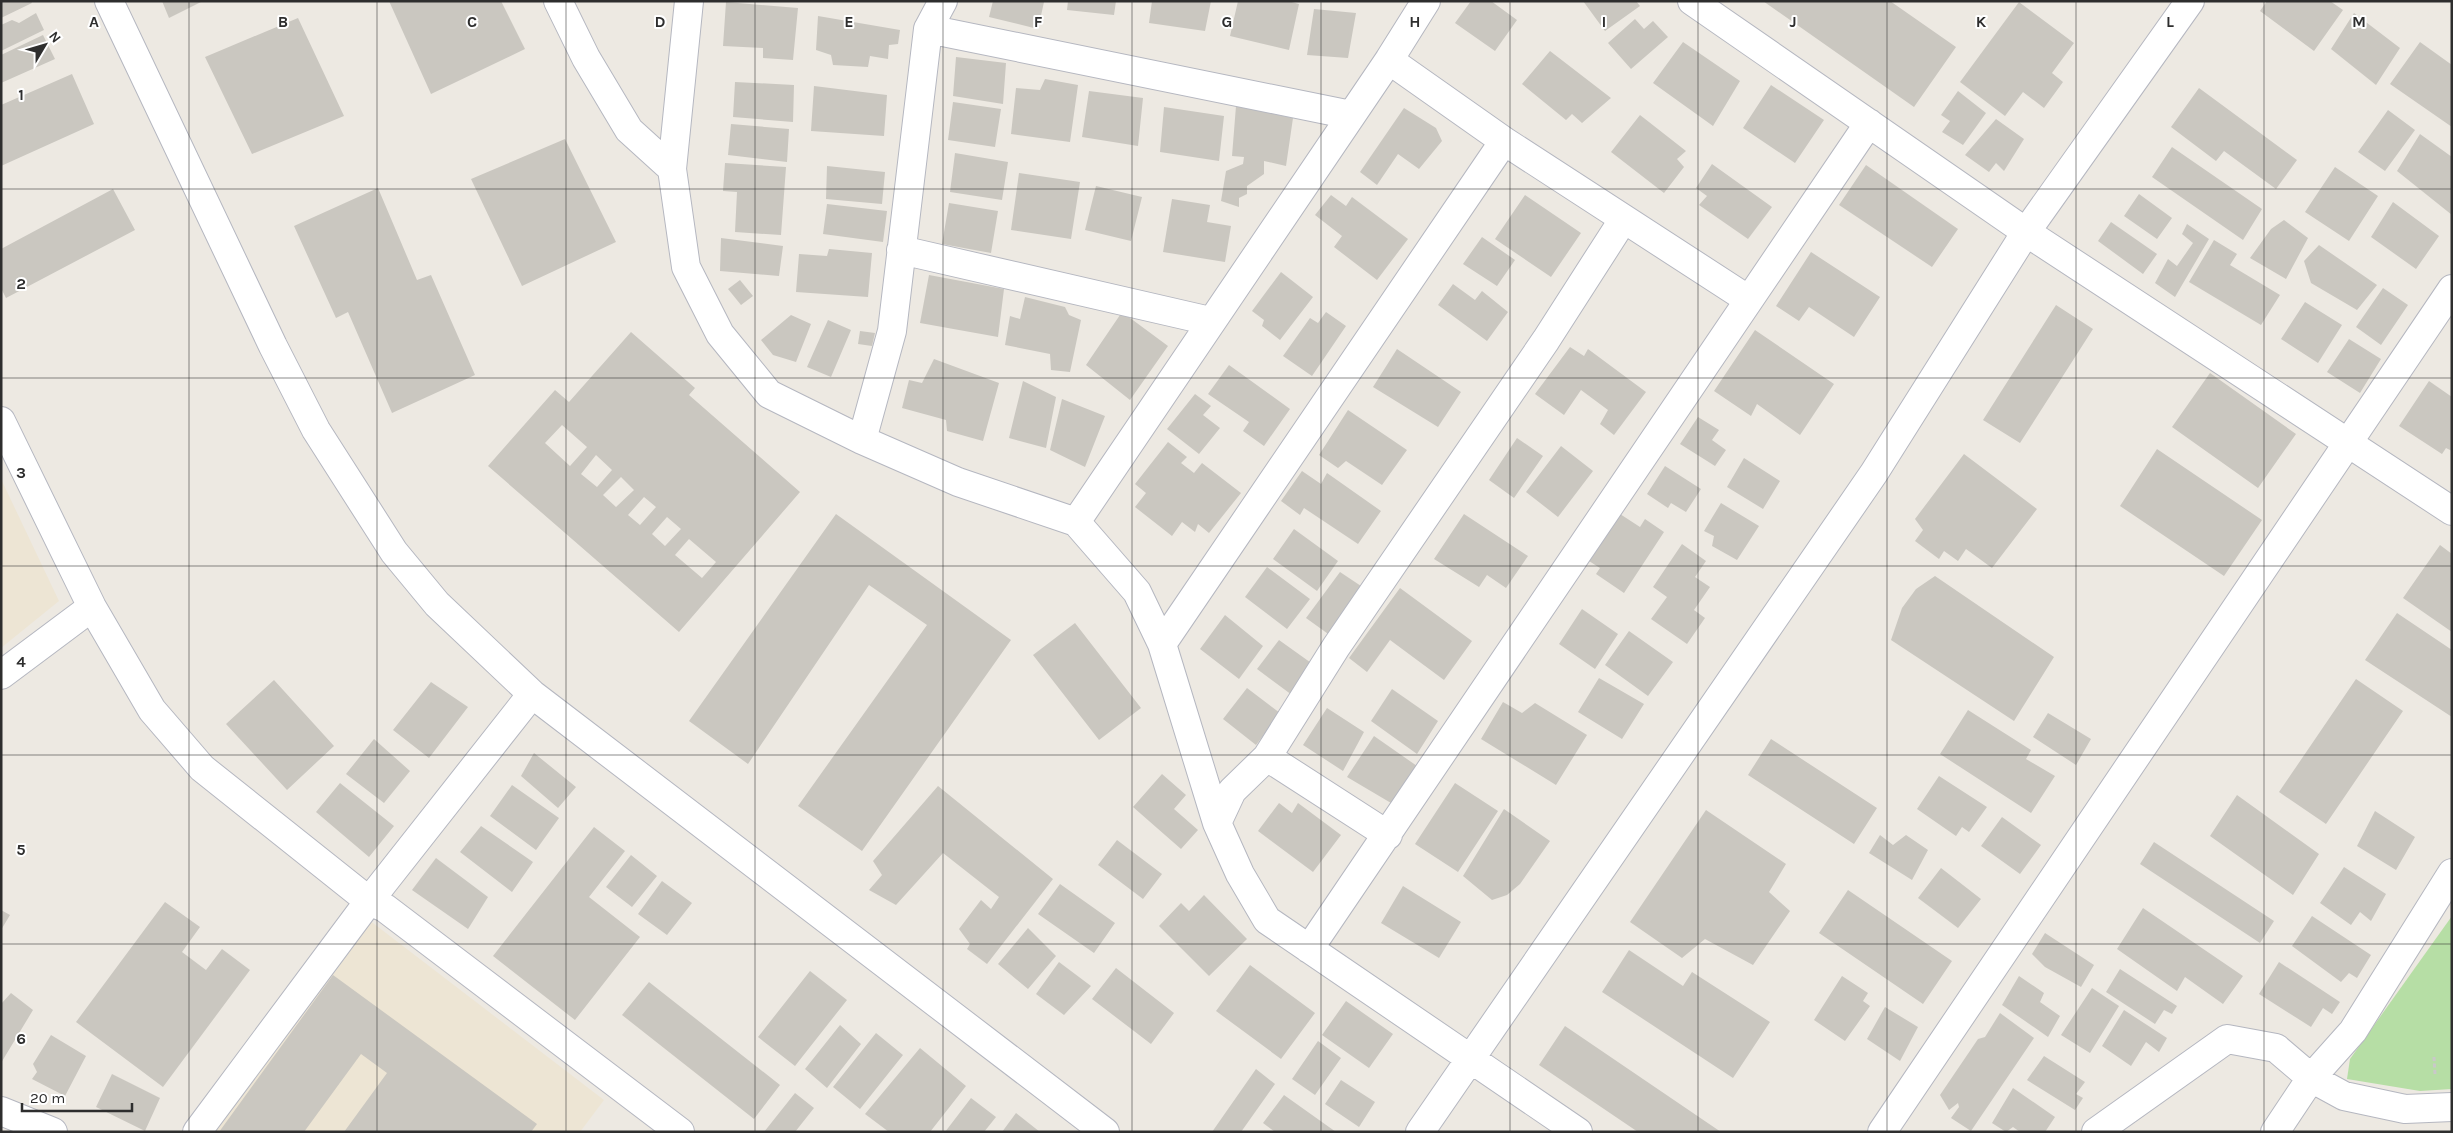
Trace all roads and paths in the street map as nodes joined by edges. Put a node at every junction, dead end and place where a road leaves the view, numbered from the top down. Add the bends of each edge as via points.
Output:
1 (109, 1) edge
2 (558, 1) edge
3 (689, 1) edge
4 (943, 1) edge
5 (1426, 1) edge
6 (1692, 1) edge
7 (2190, 1) edge
8 (928, 29) junction
9 (1389, 60) junction
10 (1351, 115) junction
11 (1869, 124) junction
12 (1504, 141) junction
13 (672, 169) junction
14 (1623, 220) junction
15 (2026, 232) junction
16 (901, 250) junction
17 (2452, 290) edge
18 (1750, 300) junction
19 (1210, 321) junction
20 (1, 421) edge
21 (862, 440) junction
22 (2348, 443) junction
23 (2452, 511) edge
24 (1076, 522) junction
25 (92, 607) junction
26 (1162, 644) junction
27 (1, 675) edge
28 (532, 694) junction
29 (1267, 757) junction
30 (1217, 823) junction
31 (1388, 835) junction
32 (2452, 873) edge
33 (369, 901) junction
34 (1309, 949) junction
35 (1470, 1060) junction
36 (2312, 1078) junction
37 (2452, 1106) edge
38 (1, 1111) edge
39 (53, 1132) edge
40 (197, 1132) edge
41 (680, 1132) edge
42 (1105, 1132) edge
43 (1420, 1132) edge
44 (1578, 1132) edge
45 (1882, 1132) edge
46 (2096, 1132) edge
47 (2275, 1132) edge

1 - 28 street via 316,430 394,552 437,604
2 - 13 street via 586,58 629,130
3 - 13 street
4 - 8 street
5 - 9 street
6 - 11 street
7 - 15 street
8 - 10 street
8 - 16 street
9 - 10 street
9 - 12 street
10 - 19 street
11 - 15 street
11 - 18 street
12 - 14 street
12 - 26 street
13 - 21 street via 686,267 720,334 769,394
14 - 18 street
14 - 29 street via 1546,340 1336,647
15 - 22 street
15 - 35 street via 1874,473
16 - 19 street
16 - 21 street via 892,331
17 - 22 street
18 - 31 street
19 - 24 street
20 - 25 street
21 - 24 street via 958,482
22 - 23 street
22 - 45 street
24 - 26 street via 1137,592
25 - 27 street
25 - 33 street via 152,710 202,768
26 - 30 street
28 - 33 street
28 - 42 street
29 - 30 street via 1232,791
29 - 31 street
30 - 34 street via 1240,874 1267,920
31 - 34 street
32 - 36 street via 2353,1031
33 - 40 street
33 - 41 street via 385,908
34 - 35 street
35 - 43 street
35 - 44 street
36 - 37 street via 2344,1096 2405,1109
36 - 46 street via 2276,1048 2227,1039
36 - 47 street
38 - 39 street

